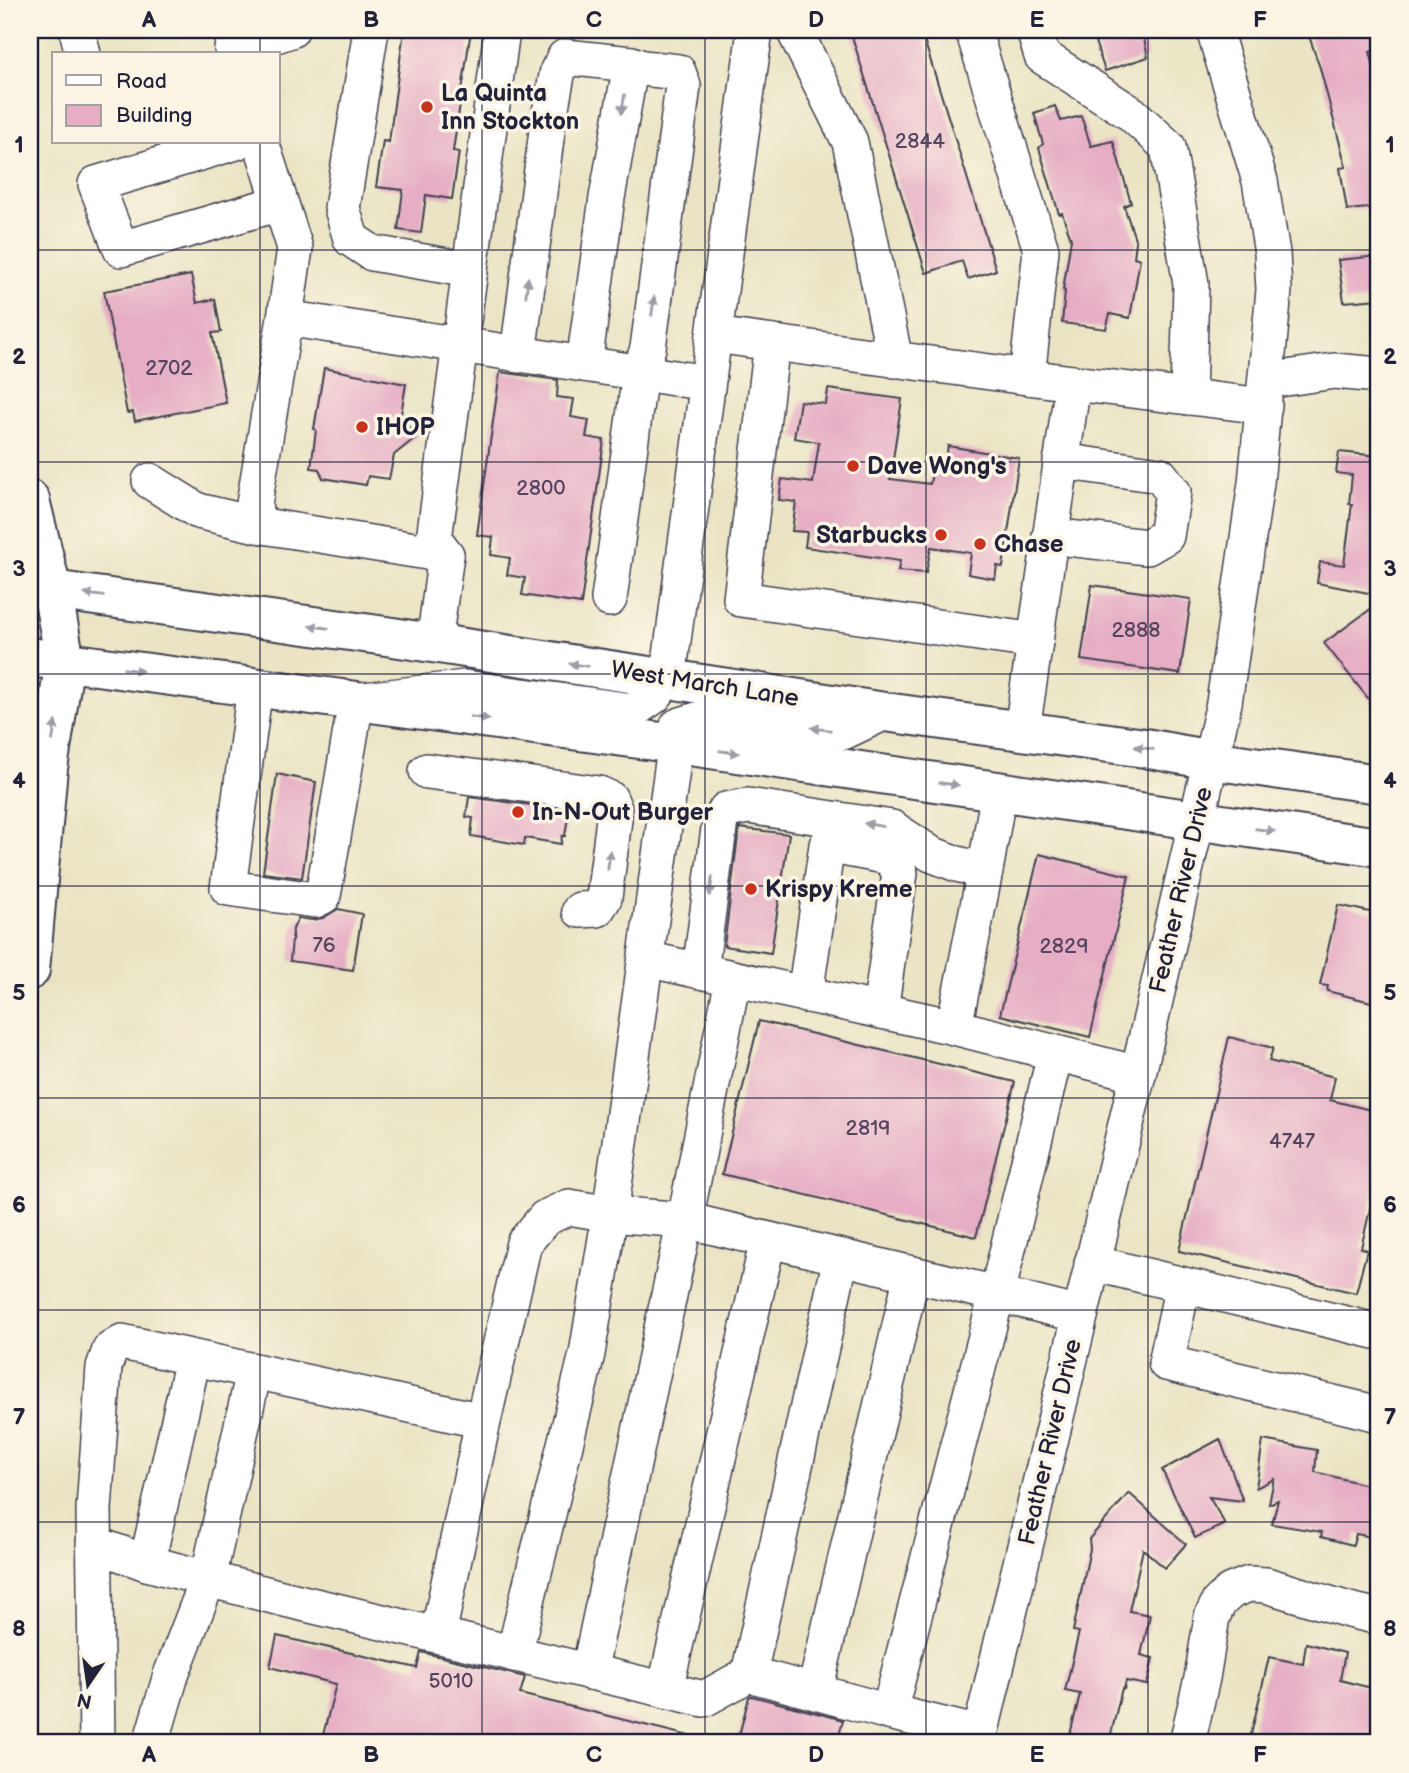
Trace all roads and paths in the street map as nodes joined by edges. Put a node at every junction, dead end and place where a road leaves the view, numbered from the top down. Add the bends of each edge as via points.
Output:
1 (77, 30) edge
2 (291, 30) edge
3 (371, 30) edge
4 (502, 30) edge
5 (755, 30) edge
6 (794, 30) edge
7 (973, 30) edge
8 (1034, 30) edge
9 (1214, 30) edge
10 (82, 52) edge
11 (230, 52) edge
12 (631, 64) junction
13 (229, 144) edge
14 (262, 144) edge
15 (280, 203) junction
16 (470, 270) junction
17 (285, 318) junction
18 (714, 335) junction
19 (772, 343) junction
20 (459, 346) junction
21 (518, 355) junction
22 (895, 360) junction
23 (584, 364) junction
24 (640, 373) junction
25 (1379, 375) edge
26 (1027, 377) junction
27 (707, 383) junction
28 (1073, 383) junction
29 (1265, 393) junction
30 (1188, 397) junction
31 (1061, 461) junction
32 (150, 481) dead end
33 (30, 500) edge
34 (257, 525) junction
35 (1050, 536) junction
36 (446, 555) junction
37 (41, 588) edge
38 (609, 599) dead end
39 (1035, 641) junction
40 (434, 643) junction
41 (47, 659) edge
42 (668, 678) junction
43 (255, 687) junction
44 (356, 701) junction
45 (885, 712) junction
46 (1022, 730) junction
47 (676, 744) junction
48 (1211, 760) junction
49 (428, 771) dead end
50 (1379, 784) edge
51 (999, 791) junction
52 (1198, 820) junction
53 (1379, 847) edge
54 (899, 848) junction
55 (971, 868) junction
56 (580, 910) dead end
57 (646, 958) junction
58 (30, 970) edge
59 (716, 975) junction
60 (805, 995) junction
61 (880, 1011) junction
62 (954, 1027) junction
63 (1055, 1054) junction
64 (1138, 1074) junction
65 (610, 1214) junction
66 (685, 1220) junction
67 (768, 1240) junction
68 (841, 1257) junction
69 (1092, 1262) junction
70 (912, 1274) junction
71 (1183, 1285) junction
72 (997, 1294) junction
73 (1080, 1315) junction
74 (1379, 1332) edge
75 (193, 1358) junction
76 (254, 1371) junction
77 (1379, 1414) edge
78 (483, 1421) junction
79 (94, 1545) junction
80 (147, 1563) junction
81 (208, 1579) junction
82 (1379, 1617) edge
83 (438, 1635) junction
84 (514, 1654) junction
85 (589, 1672) junction
86 (750, 1674) junction
87 (665, 1690) junction
88 (815, 1691) junction
89 (909, 1725) edge
90 (979, 1739) edge
91 (97, 1743) edge
92 (151, 1743) edge
93 (1187, 1743) edge

1 - 10 street
2 - 11 street
3 - 16 street via 342,208 351,239 372,253
4 - 16 street
5 - 18 street
6 - 22 street via 850,142
7 - 26 street via 1041,250
8 - 30 street via 1042,56 1132,114 1168,147 1191,284
9 - 29 street, Feather River Drive via 1267,217 1274,290
21 -> 12 street via 558,70 565,57
12 -> 23 street
24 -> 12 street via 648,348 683,86 678,72
13 - 15 street via 96,184 121,249
14 - 15 street
15 - 17 street via 295,248
16 - 20 street
17 - 20 street
17 - 34 street via 254,504
18 - 19 street
18 - 27 street
19 - 22 street
19 - 39 street via 741,599
20 - 21 street
20 - 36 street via 434,539
21 - 23 street
22 - 26 street
23 - 24 street
24 - 27 street
24 - 38 street
25 - 29 street via 1334,371
26 - 28 street
27 - 42 street
28 - 30 street
28 - 31 street
29 - 30 street
29 - 48 street, Feather River Drive via 1224,703
31 - 35 street
31 - 35 street via 1160,475 1172,492 1171,503 1166,536 1147,547
32 - 34 street via 198,511
33 - 37 main road
34 - 36 street
35 - 39 street
36 - 40 street
40 -> 37 main road, West March Lane
37 - 41 main road
39 - 46 street
42 -> 40 main road, West March Lane
41 -> 43 main road
58 -> 41 main road via 48,768
42 - 44 street via 654,696 632,710 465,688
42 - 45 main road, West March Lane
43 - 44 main road
43 - 44 street via 228,888 315,900 323,896
44 -> 47 main road
45 - 46 main road, West March Lane
45 -> 47 street via 843,732 710,716 678,726
48 -> 46 main road, West March Lane
47 -> 51 main road
47 - 57 street
48 - 50 main road, West March Lane
48 - 52 street, Feather River Drive
56 -> 49 street via 597,909 604,898 614,819 610,799
51 - 52 main road
51 - 55 street
52 -> 53 main road
52 - 64 street, Feather River Drive
54 - 55 street
54 -> 59 street via 892,828 748,806 726,810 720,821
54 - 60 street via 827,845
54 - 61 street via 900,873
55 - 62 street
57 - 59 street
57 - 65 street
59 - 60 street
59 - 66 street
60 - 61 street
61 - 62 street
62 - 63 street
63 - 64 street
63 - 72 street
64 - 69 street, Feather River Drive
65 - 66 street
65 - 78 street via 569,1207 545,1218 524,1243
65 - 84 street via 587,1354
66 - 67 street
66 - 85 street
67 - 68 street
67 - 87 street
68 - 70 street
68 - 86 street
69 - 71 street
69 - 73 street, Feather River Drive
70 - 72 street
70 - 88 street
71 - 74 street
71 - 77 street via 1166,1363
72 - 73 street
72 - 89 street
73 - 90 street, Feather River Drive
75 - 76 street
75 - 79 street via 122,1342 110,1350 104,1367
75 - 80 street
76 - 78 street
76 - 81 street
78 - 83 street
79 - 80 street
79 - 91 street
80 - 81 street
81 - 83 street
81 - 92 street
82 - 93 street via 1266,1585 1249,1584 1231,1591 1212,1617
83 - 84 street
84 - 85 street
85 - 87 street
86 - 87 street via 704,1699
86 - 88 street
88 - 89 street
89 - 90 street

